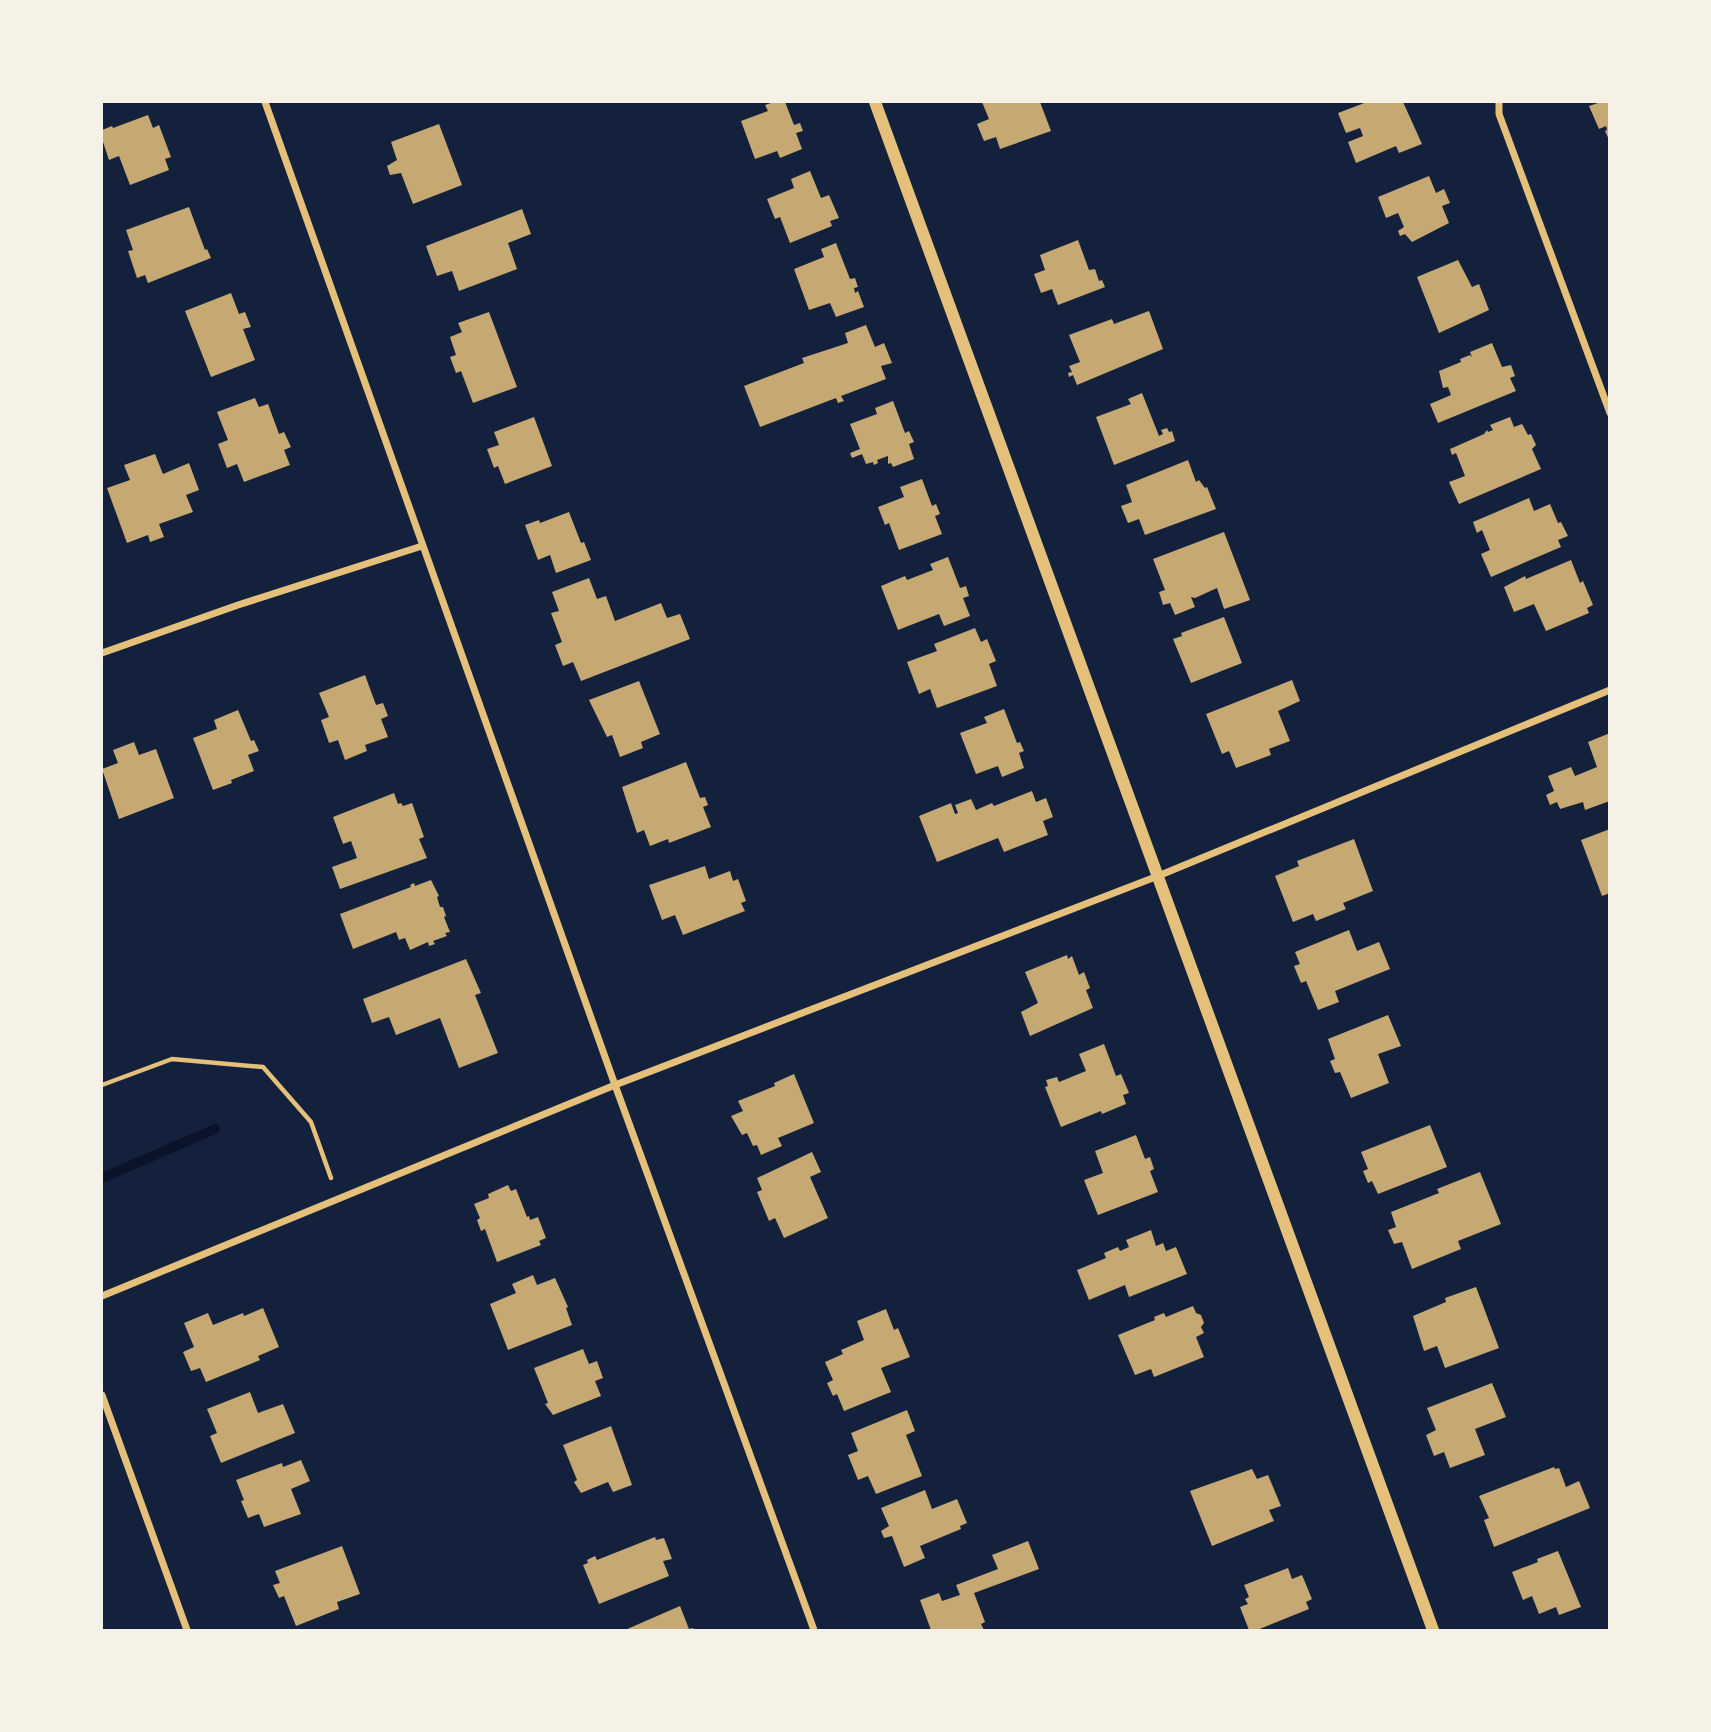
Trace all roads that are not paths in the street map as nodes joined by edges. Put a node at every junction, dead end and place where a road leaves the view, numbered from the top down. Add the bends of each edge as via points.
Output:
1 (265, 102) edge
2 (875, 102) edge
3 (1499, 102) edge
4 (1609, 413) edge
5 (422, 546) junction
6 (102, 653) edge
7 (1609, 690) edge
8 (1158, 877) junction
9 (615, 1085) junction
10 (102, 1296) edge
11 (102, 1395) edge
12 (187, 1630) edge
13 (814, 1630) edge
14 (1433, 1630) edge

1 - 5 street
2 - 8 street
3 - 4 street via 1499,114
5 - 6 street
5 - 9 street
7 - 8 street
8 - 9 street
8 - 14 street
9 - 10 street
9 - 13 street
11 - 12 street

